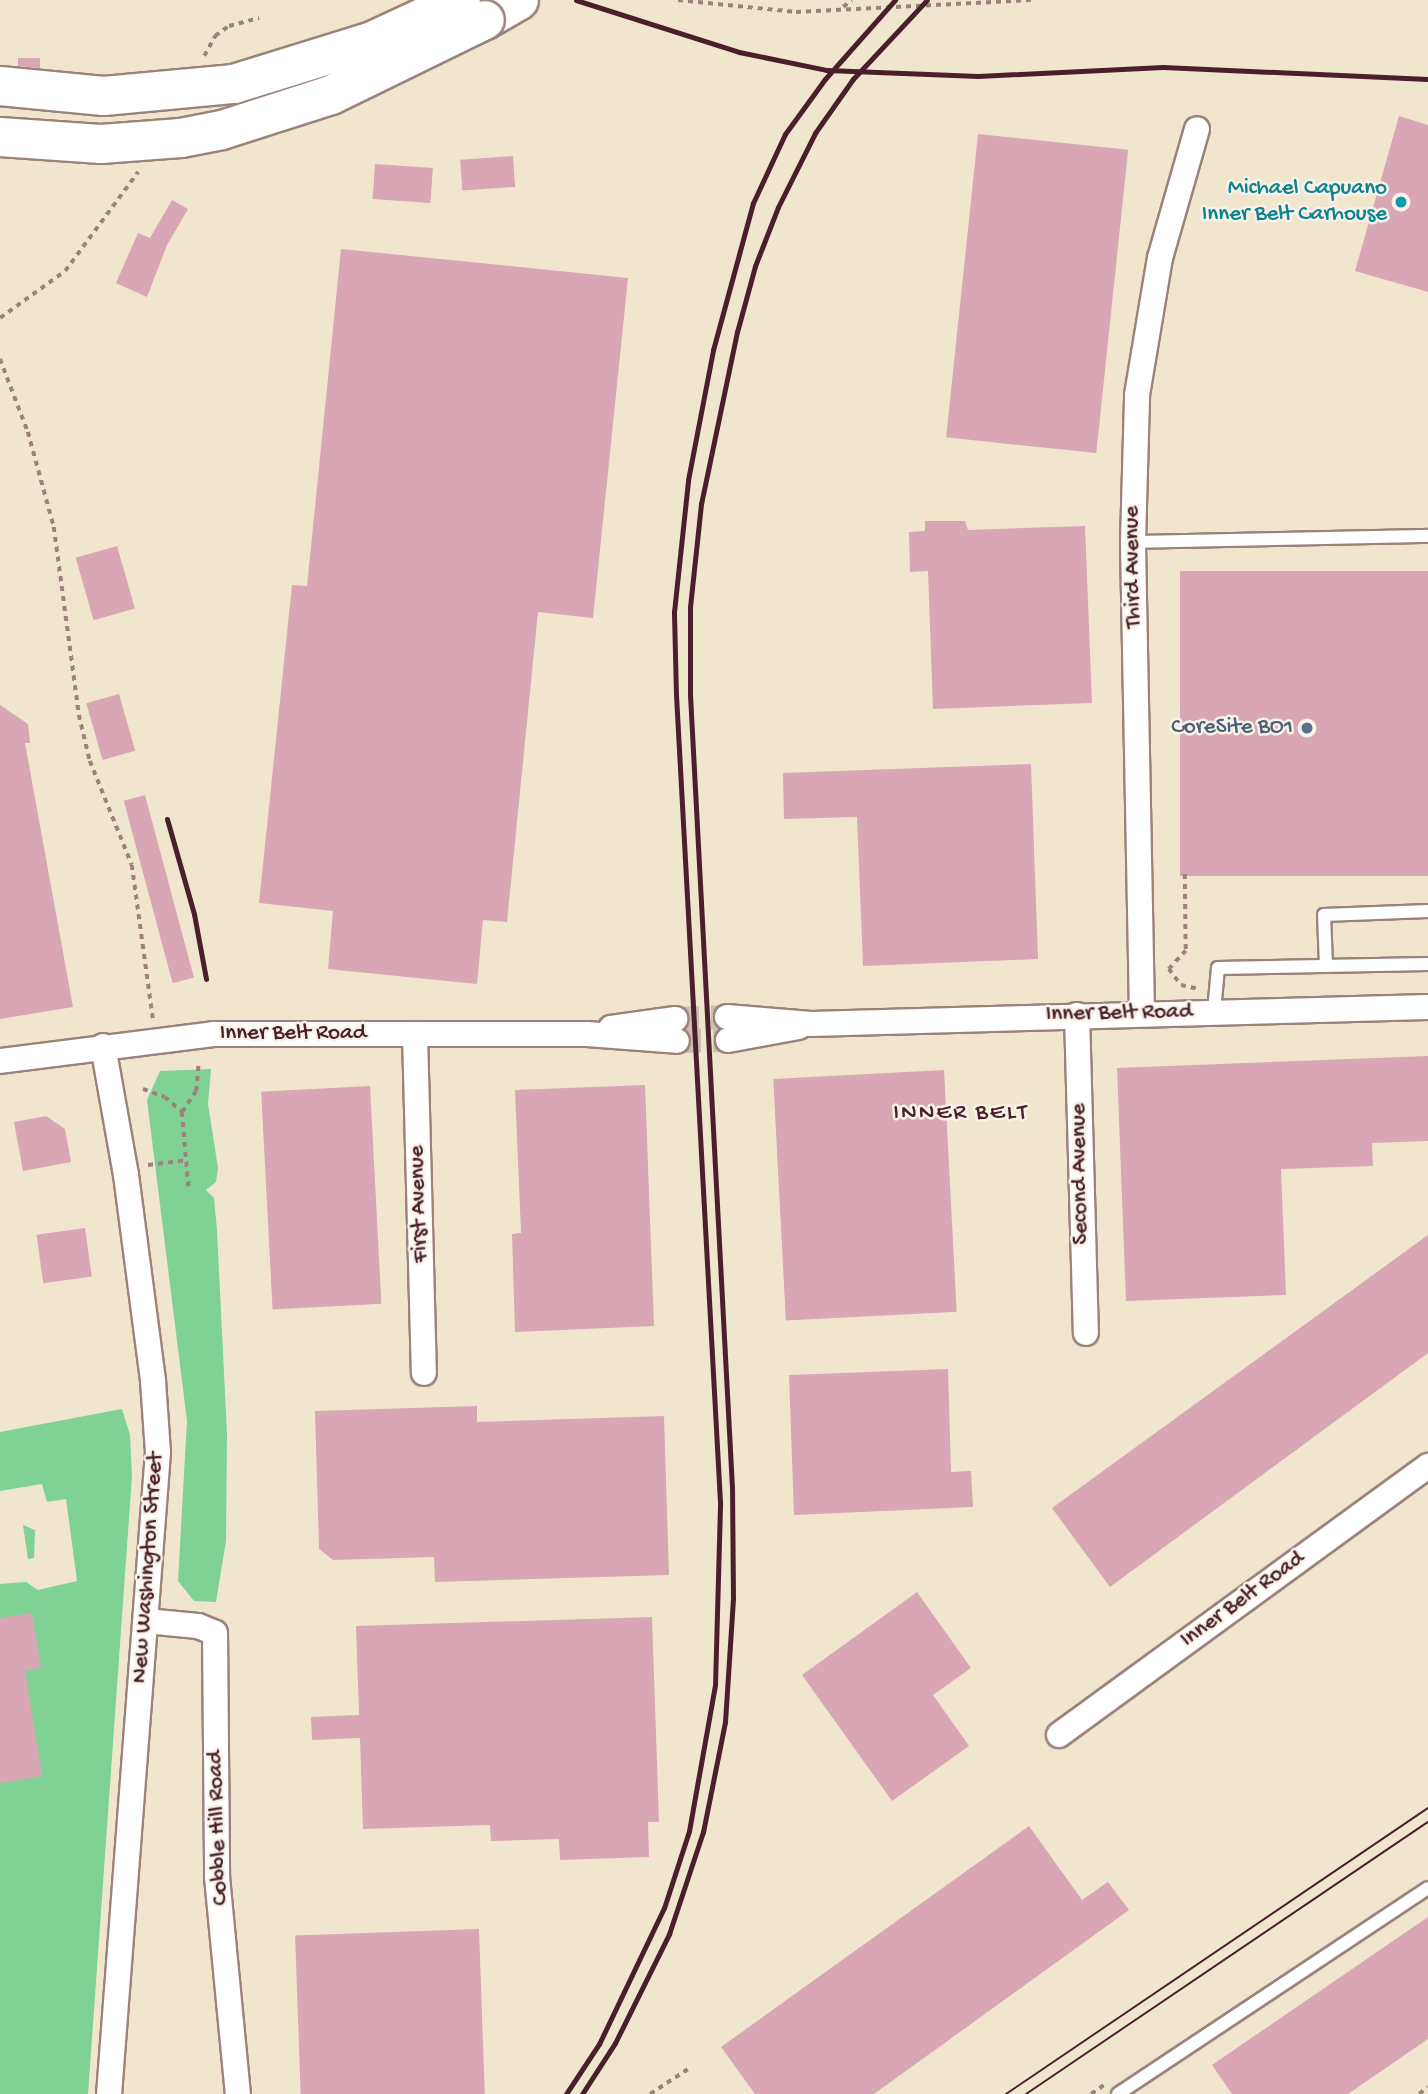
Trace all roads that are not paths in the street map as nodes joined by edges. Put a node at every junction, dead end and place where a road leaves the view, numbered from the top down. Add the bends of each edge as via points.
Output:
1 (461, 0) edge
2 (519, 0) edge
3 (0, 86) edge
4 (1197, 129) dead end
5 (0, 137) edge
6 (1428, 536) edge
7 (1133, 542) junction
8 (1428, 911) edge
9 (1428, 964) edge
10 (1325, 966) junction
11 (1428, 1007) edge
12 (1207, 1012) junction
13 (1142, 1013) junction
14 (1077, 1015) junction
15 (727, 1028) tunnel mouth
16 (676, 1030) tunnel mouth
17 (415, 1034) junction
18 (103, 1046) junction
19 (0, 1061) edge
20 (1086, 1334) dead end
21 (424, 1373) dead end
22 (1428, 1466) edge
23 (146, 1621) junction
24 (1059, 1735) dead end
25 (1428, 1888) edge
26 (109, 2094) edge
27 (238, 2094) edge
28 (1118, 2094) edge

1 - 3 highway, bridge via 370,42 234,84 104,96
2 - 5 highway, bridge via 369,79 247,123 142,142 63,143
4 - 7 street, Third Avenue via 1148,310 1136,407
6 - 7 lane
7 - 13 street, Third Avenue
8 - 10 lane via 1324,915
9 - 10 lane
10 - 12 lane via 1218,968
11 - 12 street, Inner Belt Road
12 - 13 street, Inner Belt Road
13 - 14 street, Inner Belt Road
14 - 15 street, Inner Belt Road
14 - 20 street, Second Avenue
16 - 17 street, Inner Belt Road
17 - 18 street, Inner Belt Road via 231,1033
17 - 21 street, First Avenue
18 - 19 street, Inner Belt Road
18 - 23 street, New Washington Street via 126,1175 157,1416
22 - 24 street, Inner Belt Road
23 - 26 street, New Washington Street
23 - 27 street, Cobble Hill Road via 198,1626 215,1633 217,1877
25 - 28 lane

